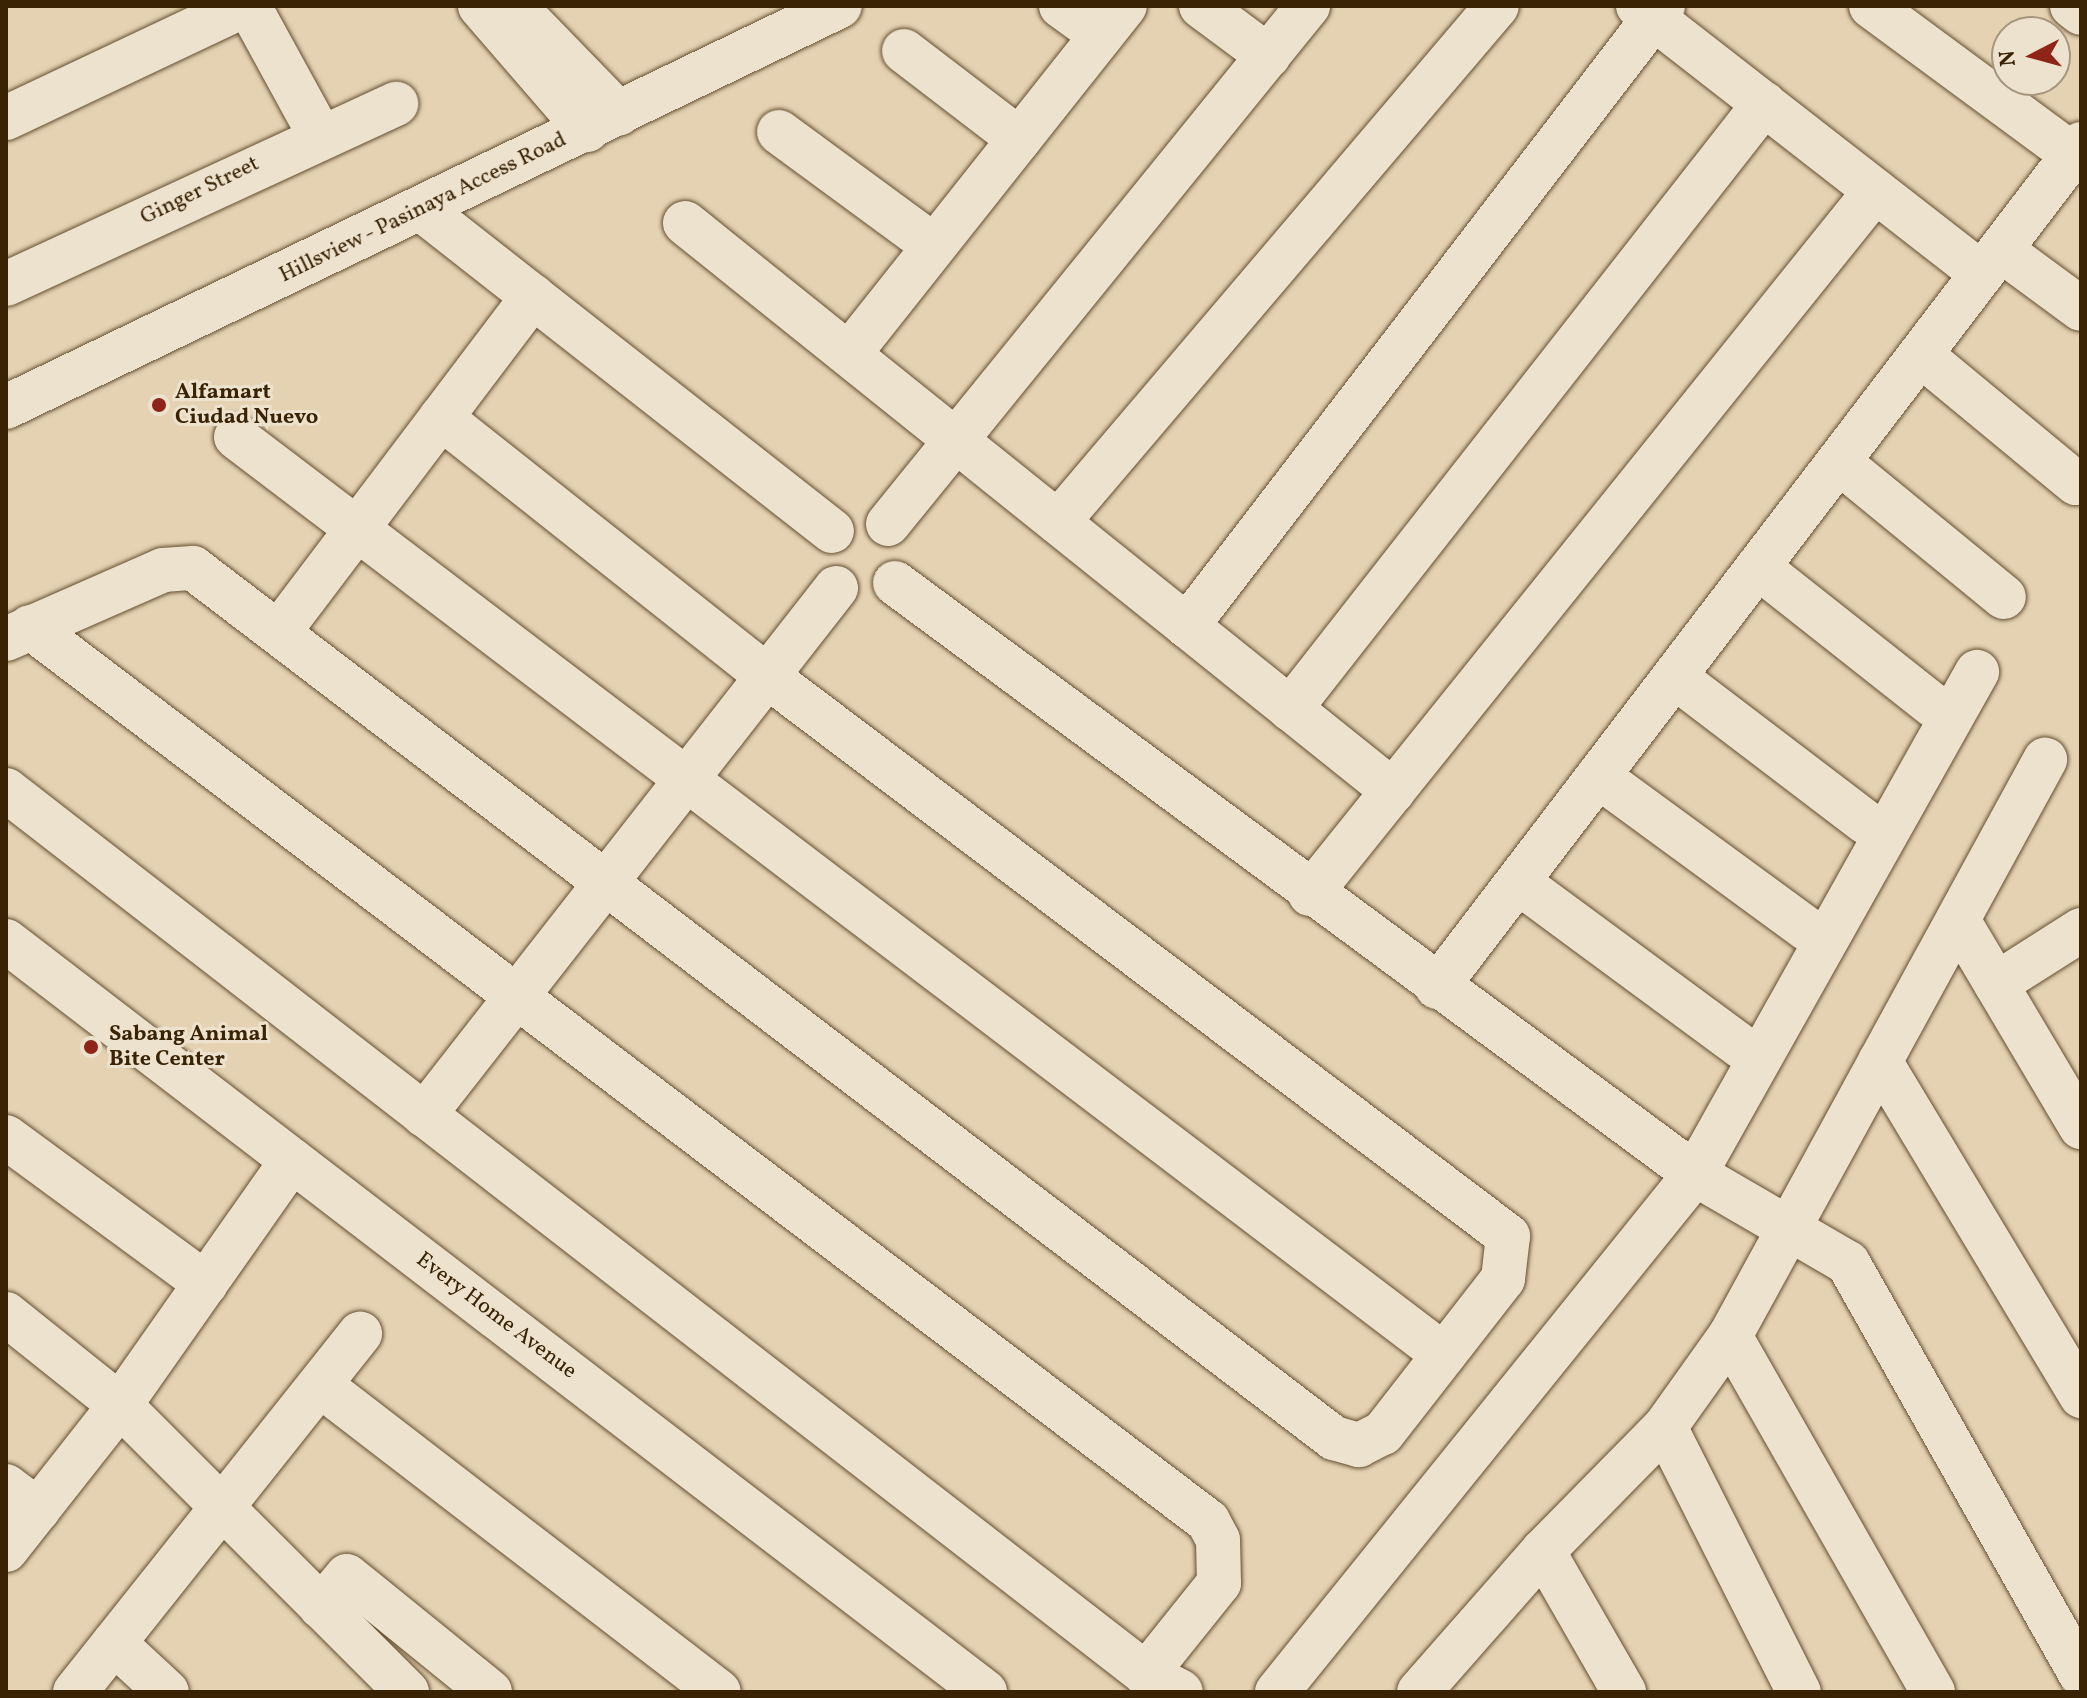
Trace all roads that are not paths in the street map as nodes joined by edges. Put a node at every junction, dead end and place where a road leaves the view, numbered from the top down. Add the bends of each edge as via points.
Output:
1 (246, 6) edge
2 (480, 6) edge
3 (515, 6) edge
4 (840, 6) edge
5 (1061, 6) edge
6 (1201, 6) edge
7 (1308, 6) edge
8 (1497, 6) edge
9 (1871, 6) edge
10 (2072, 6) edge
11 (1652, 10) edge
12 (2081, 13) edge
13 (1113, 21) edge
14 (904, 51) dead end
15 (1268, 56) junction
16 (396, 104) dead end
17 (1764, 104) junction
18 (6, 118) edge
19 (603, 122) junction
20 (779, 132) dead end
21 (319, 134) junction
22 (1019, 139) junction
23 (2078, 153) edge
24 (1875, 191) junction
25 (421, 209) junction
26 (685, 223) dead end
27 (934, 246) junction
28 (1992, 262) junction
29 (6, 284) edge
30 (533, 296) junction
31 (2081, 309) edge
32 (849, 354) junction
33 (1921, 355) junction
34 (6, 407) edge
35 (441, 418) junction
36 (236, 437) dead end
37 (956, 440) junction
38 (1839, 462) junction
39 (2076, 483) dead end
40 (1058, 522) junction
41 (888, 524) junction
42 (357, 528) junction
43 (832, 531) junction
44 (1758, 567) junction
45 (895, 583) junction
46 (836, 588) junction
47 (2004, 597) dead end
48 (1187, 626) junction
49 (279, 632) junction
50 (18, 633) edge
51 (1977, 672) dead end
52 (767, 676) junction
53 (1675, 677) junction
54 (1934, 706) dead end
55 (1290, 709) junction
56 (2045, 760) dead end
57 (1598, 776) junction
58 (687, 778) junction
59 (6, 790) edge
60 (1393, 791) junction
61 (1865, 822) dead end
62 (606, 882) junction
63 (1518, 882) junction
64 (1310, 894) junction
65 (1958, 920) junction
66 (1807, 929) dead end
67 (2081, 930) edge
68 (6, 941) edge
69 (1996, 984) junction
70 (1437, 987) junction
71 (517, 995) junction
72 (1742, 1047) dead end
73 (1880, 1061) junction
74 (2070, 1084) edge
75 (424, 1115) junction
76 (2081, 1127) edge
77 (6, 1137) edge
78 (292, 1160) junction
79 (1695, 1174) junction
80 (1790, 1226) junction
81 (206, 1284) junction
82 (6, 1314) edge
83 (360, 1334) dead end
84 (1730, 1336) junction
85 (1444, 1355) junction
86 (320, 1385) junction
87 (2081, 1396) edge
88 (120, 1405) junction
89 (1665, 1427) junction
90 (22, 1498) edge
91 (221, 1508) junction
92 (6, 1550) edge
93 (1543, 1551) junction
94 (321, 1607) junction
95 (114, 1643) junction
96 (2081, 1675) edge
97 (1164, 1683) edge
98 (1440, 1683) edge
99 (75, 1692) edge
100 (167, 1692) edge
101 (407, 1692) edge
102 (490, 1692) edge
103 (719, 1692) edge
104 (985, 1692) edge
105 (1277, 1692) edge
106 (1624, 1692) edge
107 (1799, 1692) edge
108 (1933, 1692) edge

1 - 18 street
1 - 21 street
2 - 19 street
3 - 19 street
4 - 19 street, Hillsview - Pasinaya Access Road
5 - 13 street
6 - 15 street
7 - 15 street
8 - 40 street
9 - 23 street
10 - 12 street
11 - 17 street
11 - 48 street
13 - 22 street
14 - 22 street
15 - 37 street
16 - 21 street, Ginger Street
17 - 24 street
17 - 55 street
19 - 25 street, Hillsview - Pasinaya Access Road
20 - 27 street
21 - 29 street, Ginger Street
22 - 27 street
23 - 28 street
24 - 28 street
24 - 60 street
25 - 30 street
25 - 34 street, Hillsview - Pasinaya Access Road
26 - 32 street
27 - 32 street
28 - 31 street
28 - 33 street
30 - 35 street
30 - 43 street
32 - 37 street
33 - 38 street
33 - 39 street
35 - 42 street
35 - 52 street
36 - 42 street
37 - 40 street
37 - 41 street
38 - 44 street
38 - 47 street
40 - 48 street
41 - 43 street via 852,518
41 - 45 street via 904,552
42 - 49 street
42 - 58 street
43 - 46 street via 823,567
44 - 53 street
44 - 54 street
45 - 46 street via 867,599
45 - 64 street
46 - 52 street
48 - 55 street
49 - 50 street via 202,574 180,567
49 - 62 street
50 - 71 street
51 - 79 street
52 - 58 street
52 - 85 street via 1508,1236 1503,1279
53 - 57 street
53 - 61 street
55 - 60 street
56 - 65 street
57 - 63 street
57 - 66 street
58 - 62 street
58 - 85 street
59 - 75 street
60 - 64 street
62 - 71 street
62 - 85 street via 1334,1438 1359,1445 1383,1433
63 - 70 street
63 - 72 street
64 - 70 street
65 - 69 street
65 - 73 street
67 - 69 street
68 - 78 street, Every Home Avenue
69 - 74 street
70 - 79 street
71 - 75 street
71 - 97 street via 1208,1521 1218,1540 1219,1583
73 - 80 street
73 - 87 street
74 - 76 street
75 - 97 street
77 - 81 street
78 - 81 street
78 - 104 street, Every Home Avenue
79 - 80 street
79 - 105 street
80 - 84 street
80 - 96 street via 1848,1263 1866,1286
81 - 88 street
82 - 88 street
83 - 86 street
84 - 89 street
84 - 108 street
86 - 91 street
86 - 103 street
88 - 90 street
88 - 91 street
89 - 93 street
89 - 107 street
90 - 92 street
91 - 94 street
91 - 95 street
93 - 98 street
93 - 106 street
94 - 101 street
94 - 102 street via 347,1576
95 - 99 street
95 - 100 street

